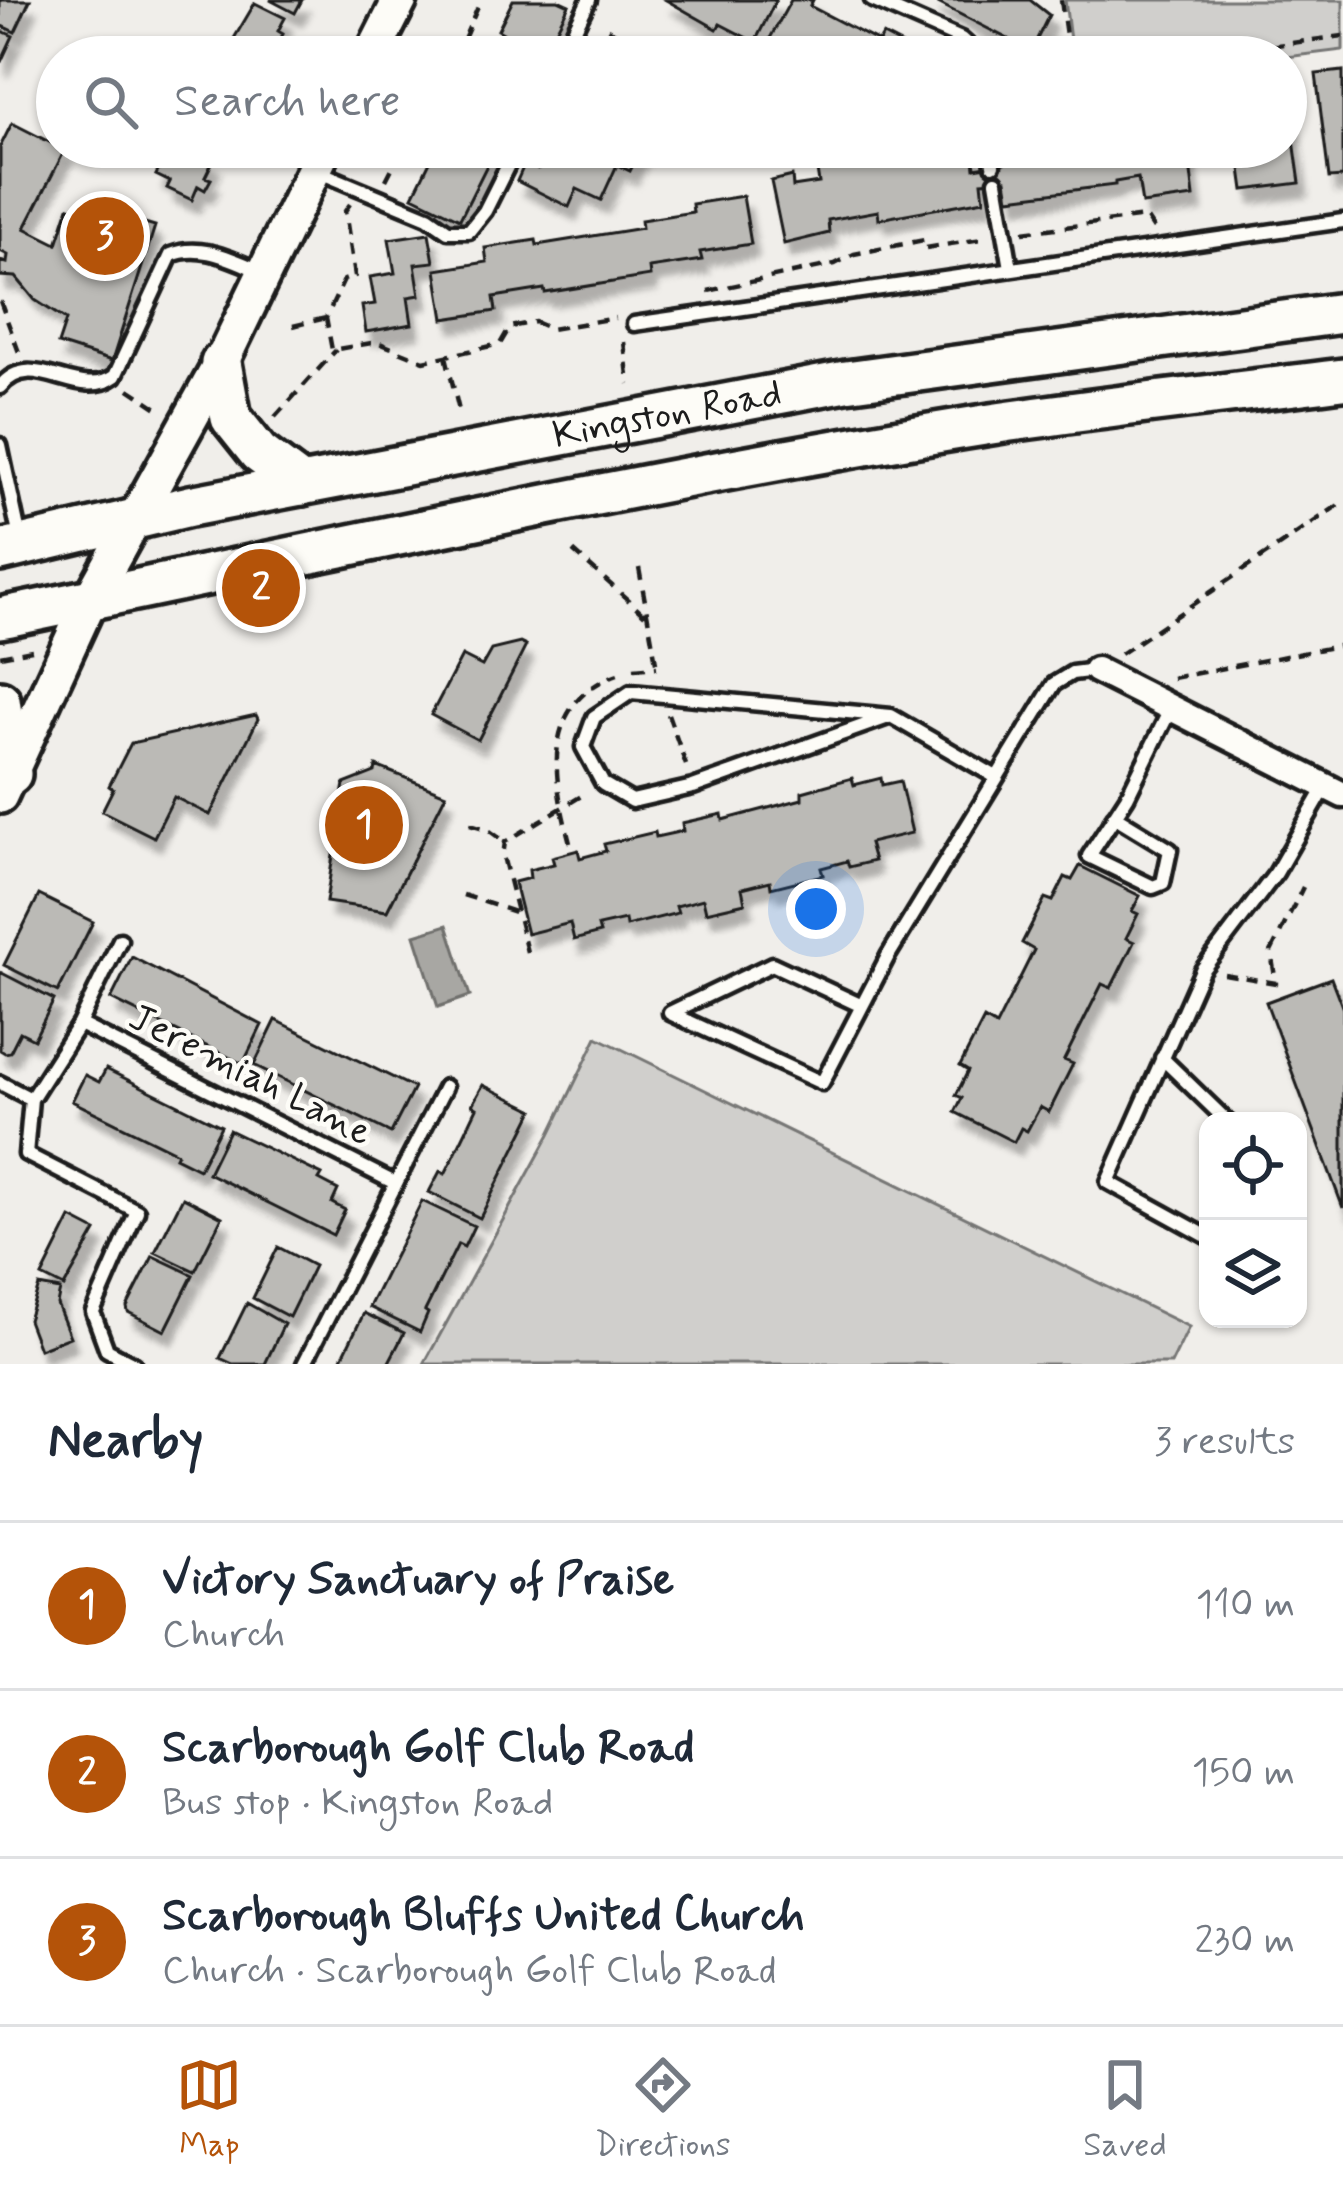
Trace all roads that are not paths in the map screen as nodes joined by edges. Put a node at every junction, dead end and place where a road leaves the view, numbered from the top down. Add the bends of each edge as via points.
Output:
1 (400, 0) edge
2 (589, 0) edge
3 (872, 0) edge
4 (382, 36) edge
5 (571, 36) edge
6 (952, 36) edge
7 (315, 168) edge
8 (333, 168) edge
9 (506, 168) edge
10 (996, 181) dead end
11 (1343, 221) edge
12 (1011, 268) junction
13 (264, 272) junction
14 (1343, 313) edge
15 (634, 324) dead end
16 (220, 363) junction
17 (1343, 380) edge
18 (0, 387) edge
19 (0, 445) edge
20 (302, 484) junction
21 (134, 519) junction
22 (11, 549) edge
23 (90, 600) junction
24 (0, 618) edge
25 (1096, 670) joint
26 (0, 700) edge
27 (1171, 708) junction
28 (890, 716) junction
29 (996, 776) junction
30 (6, 785) edge
31 (1337, 787) edge
32 (1114, 816) junction
33 (120, 940) dead end
34 (862, 1006) junction
35 (79, 1024) junction
36 (1162, 1058) junction
37 (0, 1083) edge
38 (446, 1087) dead end
39 (31, 1099) junction
40 (1218, 1112) edge
41 (394, 1183) junction
42 (1199, 1232) edge
43 (134, 1364) edge
44 (304, 1364) edge

1 - 4 street
2 - 5 lane
3 - 6 lane
7 - 13 street
8 - 9 lane via 448,231 469,231
10 - 12 lane
11 - 12 lane
12 - 15 lane
13 - 16 street
13 - 18 lane via 187,248 171,255 116,376 82,385 26,371
14 - 20 main road, Kingston Road via 846,381
16 - 20 main road via 231,418
16 - 21 street
17 - 23 main road, Kingston Road via 995,424 768,463
19 - 22 lane
20 - 21 main road, Kingston Road
21 - 22 main road, Kingston Road
21 - 23 street
23 - 24 main road, Kingston Road
23 - 30 street
25 - 27 street
25 - 29 lane via 1054,684
26 - 30 main road
27 - 31 street
27 - 32 lane
28 - 28 lane via 631,692 594,717 583,747 603,784 632,801 694,788
28 - 29 lane
29 - 34 lane
31 - 36 lane via 1202,970
32 - 32 lane via 1089,856 1153,887 1163,883 1170,850
33 - 35 lane, Jeremiah Lane
34 - 34 lane via 772,964 670,1012 822,1083
35 - 39 lane, Jeremiah Lane
35 - 41 lane, Jeremiah Lane
36 - 40 lane
36 - 42 lane via 1108,1182
37 - 39 lane
38 - 41 lane, Jeremiah Lane
39 - 43 lane via 26,1154 137,1211 93,1312 107,1350
41 - 44 lane, Jeremiah Lane

